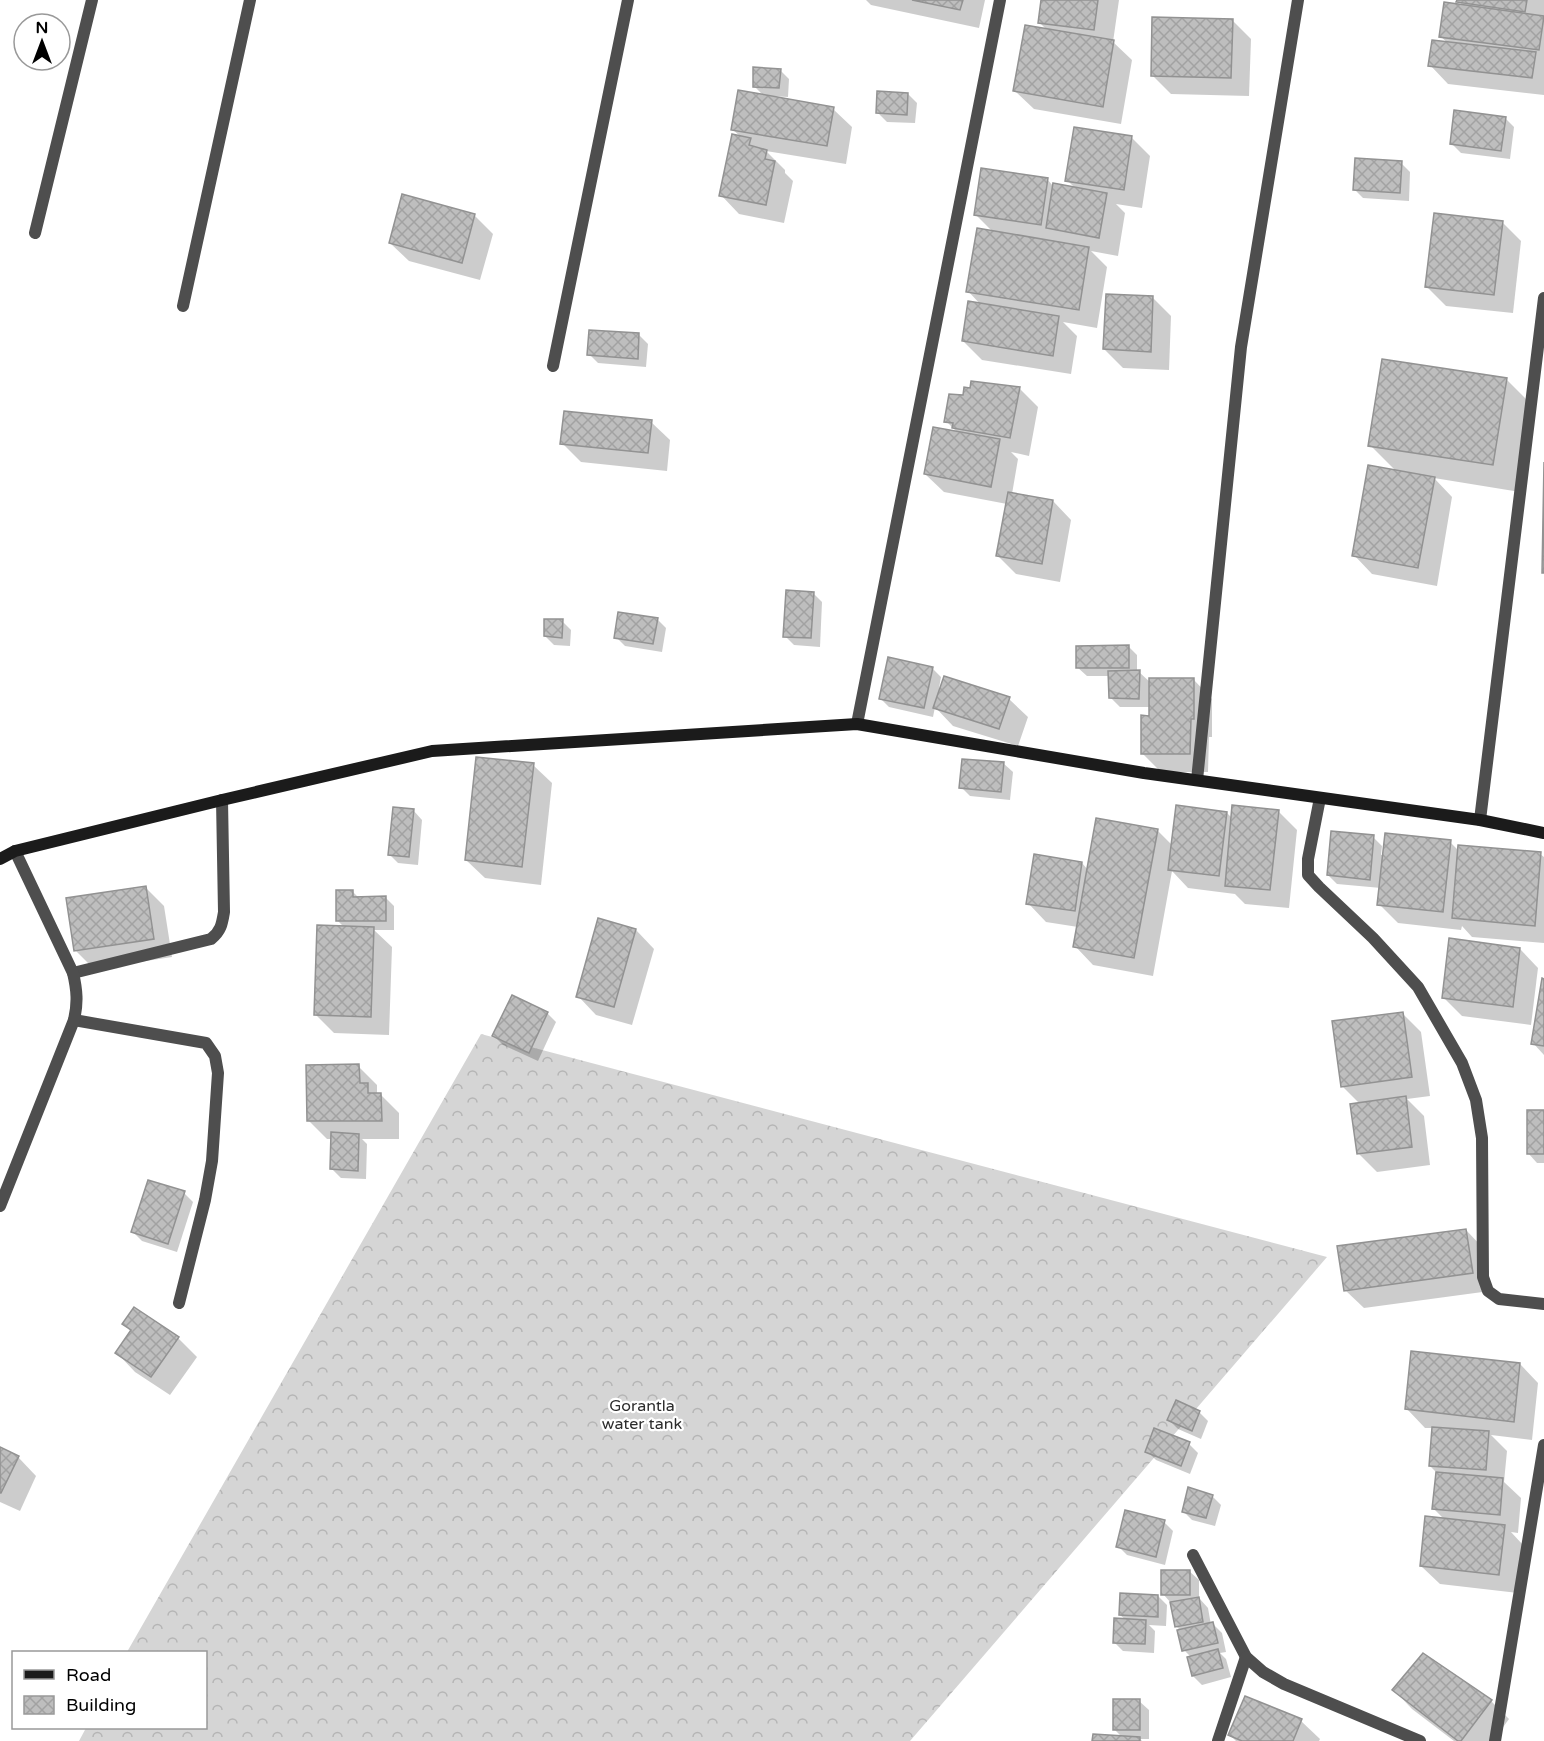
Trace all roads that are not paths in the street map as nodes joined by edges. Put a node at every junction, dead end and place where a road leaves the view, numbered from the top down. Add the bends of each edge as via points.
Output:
1 (92, 0) edge
2 (250, 0) edge
3 (628, 0) edge
4 (1000, 0) edge
5 (1298, 0) edge
6 (35, 234) dead end
7 (1544, 298) edge
8 (183, 306) dead end
9 (553, 366) dead end
10 (857, 724) junction
11 (1197, 780) junction
12 (1320, 798) junction
13 (222, 800) junction
14 (1480, 820) junction
15 (1544, 833) edge
16 (15, 851) junction
17 (0, 860) edge
18 (73, 973) junction
19 (74, 1020) junction
20 (0, 1206) edge
21 (179, 1303) dead end
22 (1544, 1304) edge
23 (1544, 1446) edge
24 (1193, 1555) dead end
25 (1246, 1657) junction
26 (1218, 1741) edge
27 (1420, 1741) edge
28 (1495, 1741) edge

1 - 6 street
2 - 8 street
3 - 9 street
4 - 10 street
5 - 11 street via 1241,347
7 - 14 street
10 - 11 street
10 - 13 street via 432,751
11 - 12 street
12 - 14 street
12 - 22 street via 1308,875 1418,987 1462,1063 1476,1100 1482,1138 1483,1277 1488,1290 1499,1299
13 - 16 street
13 - 18 street via 224,912 218,933 211,939
14 - 15 street
16 - 17 street
16 - 18 street
18 - 19 street via 77,992
19 - 20 street
19 - 21 street via 206,1043 215,1056 218,1073 212,1161
23 - 28 street
24 - 25 street
25 - 26 street
25 - 27 street via 1284,1684

